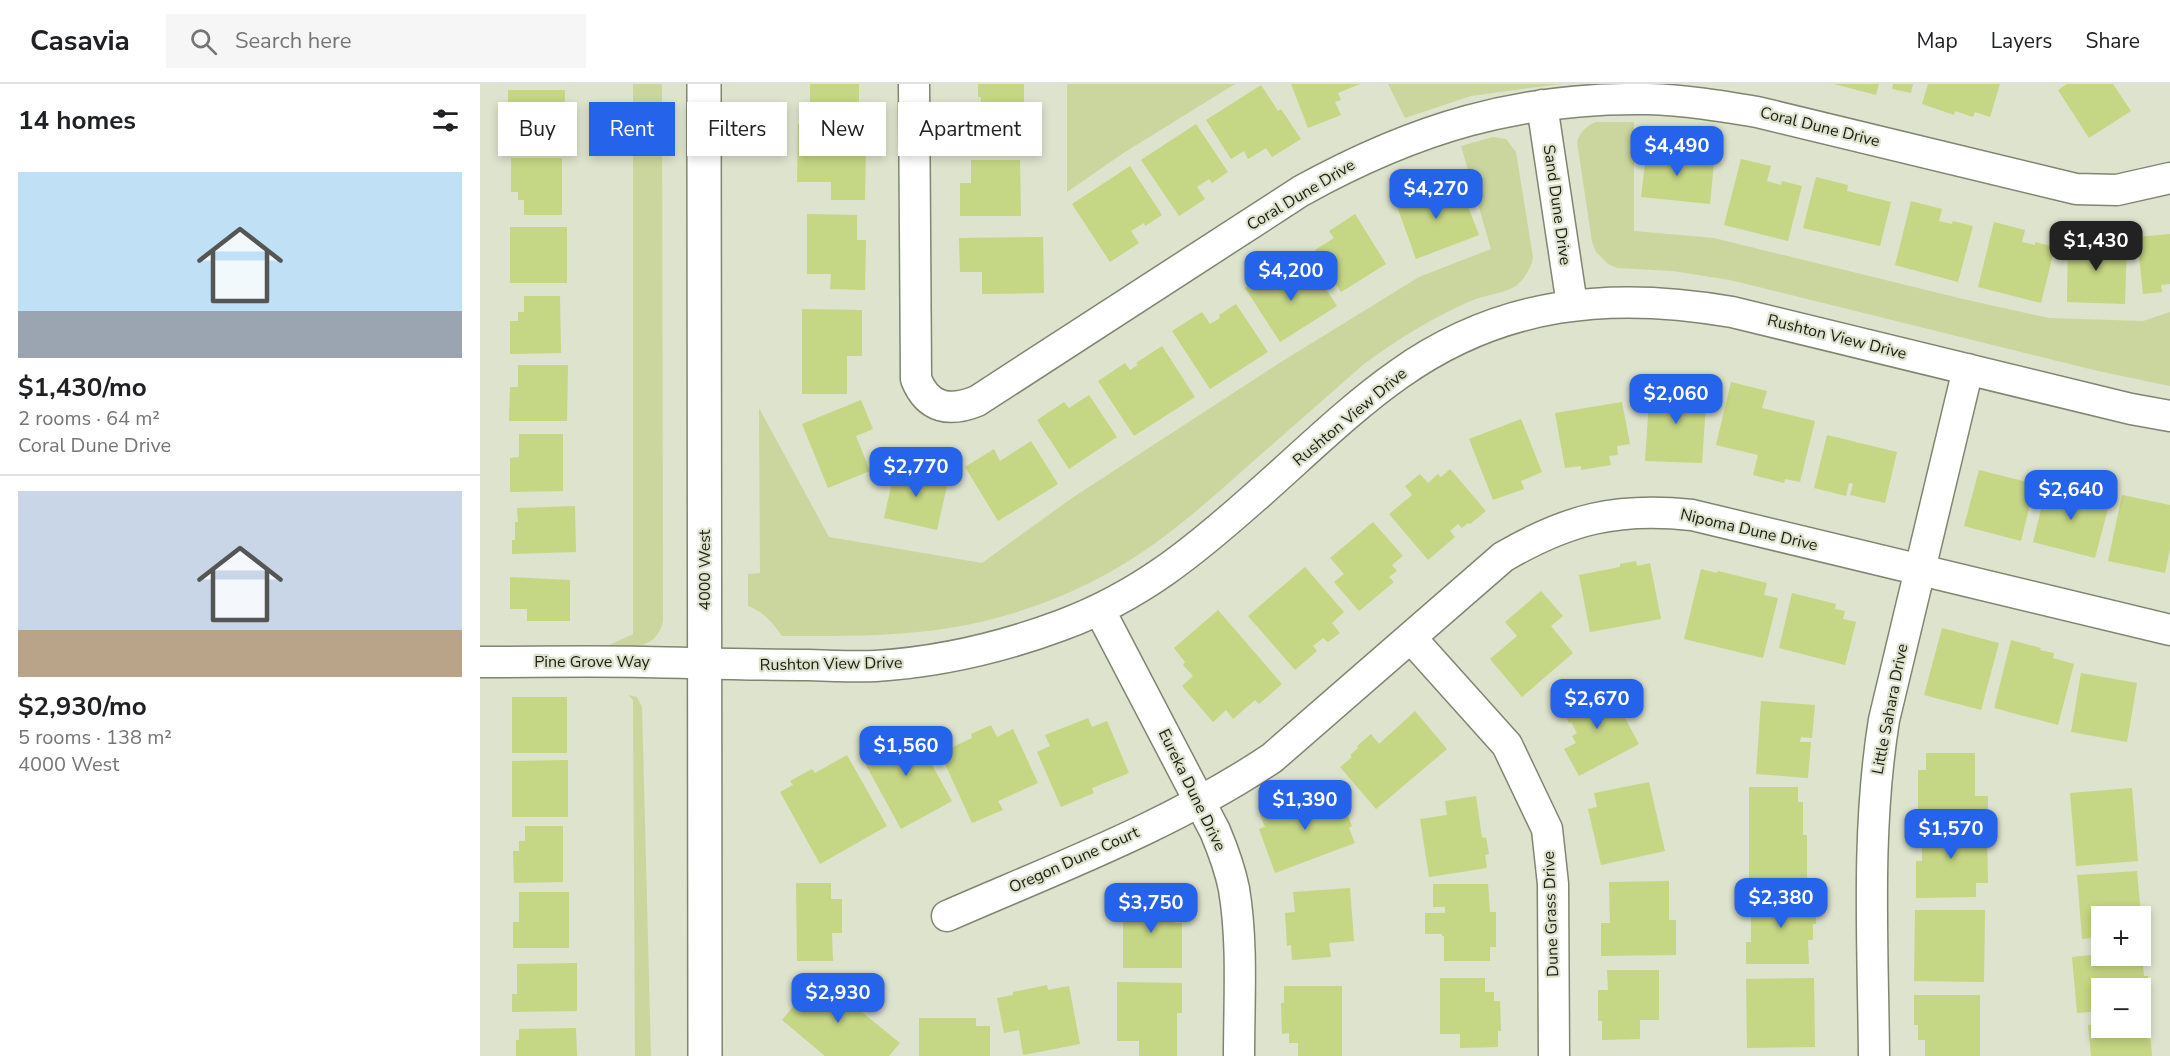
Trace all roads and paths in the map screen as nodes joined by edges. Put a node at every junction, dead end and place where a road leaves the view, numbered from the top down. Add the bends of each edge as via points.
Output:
1 (704, 84) edge
2 (914, 84) edge
3 (1542, 105) junction
4 (2170, 178) edge
5 (1572, 305) junction
6 (1968, 369) junction
7 (2170, 416) edge
8 (1920, 571) junction
9 (1099, 609) junction
10 (2170, 630) edge
11 (1411, 638) junction
12 (480, 662) edge
13 (705, 664) junction
14 (1199, 802) junction
15 (947, 916) dead end
16 (705, 1056) edge
17 (1239, 1056) edge
18 (1554, 1056) edge
19 (1874, 1056) edge

1 - 13 main road, 4000 West
2 - 3 street, Coral Dune Drive via 916,379 931,402 955,407 977,401 1346,166 1442,127
3 - 4 street, Coral Dune Drive via 1650,99 1703,103 1757,112 2076,189 2117,190
3 - 5 street, Sand Dune Drive
5 - 6 street, Rushton View Drive via 1650,301 1691,305
5 - 9 street, Rushton View Drive via 1497,323 1430,354 1370,397 1190,554
6 - 7 street, Rushton View Drive
6 - 8 street, Little Sahara Drive
8 - 10 street, Nipoma Dune Drive
8 - 11 street, Nipoma Dune Drive via 1692,515 1628,512 1574,523 1532,540 1503,557
8 - 19 street, Little Sahara Drive via 1884,720 1876,778
9 - 13 street, Rushton View Drive via 1027,637 913,662 875,666
9 - 14 street, Eureka Dune Drive
11 - 14 street, Nipoma Dune Drive via 1272,758
11 - 18 street, Dune Grass Drive via 1507,745 1547,829 1553,884
12 - 13 street, Pine Grove Way
13 - 16 main road, 4000 West
14 - 15 street, Oregon Dune Court
14 - 17 street, Eureka Dune Drive via 1226,858 1233,887 1239,945

